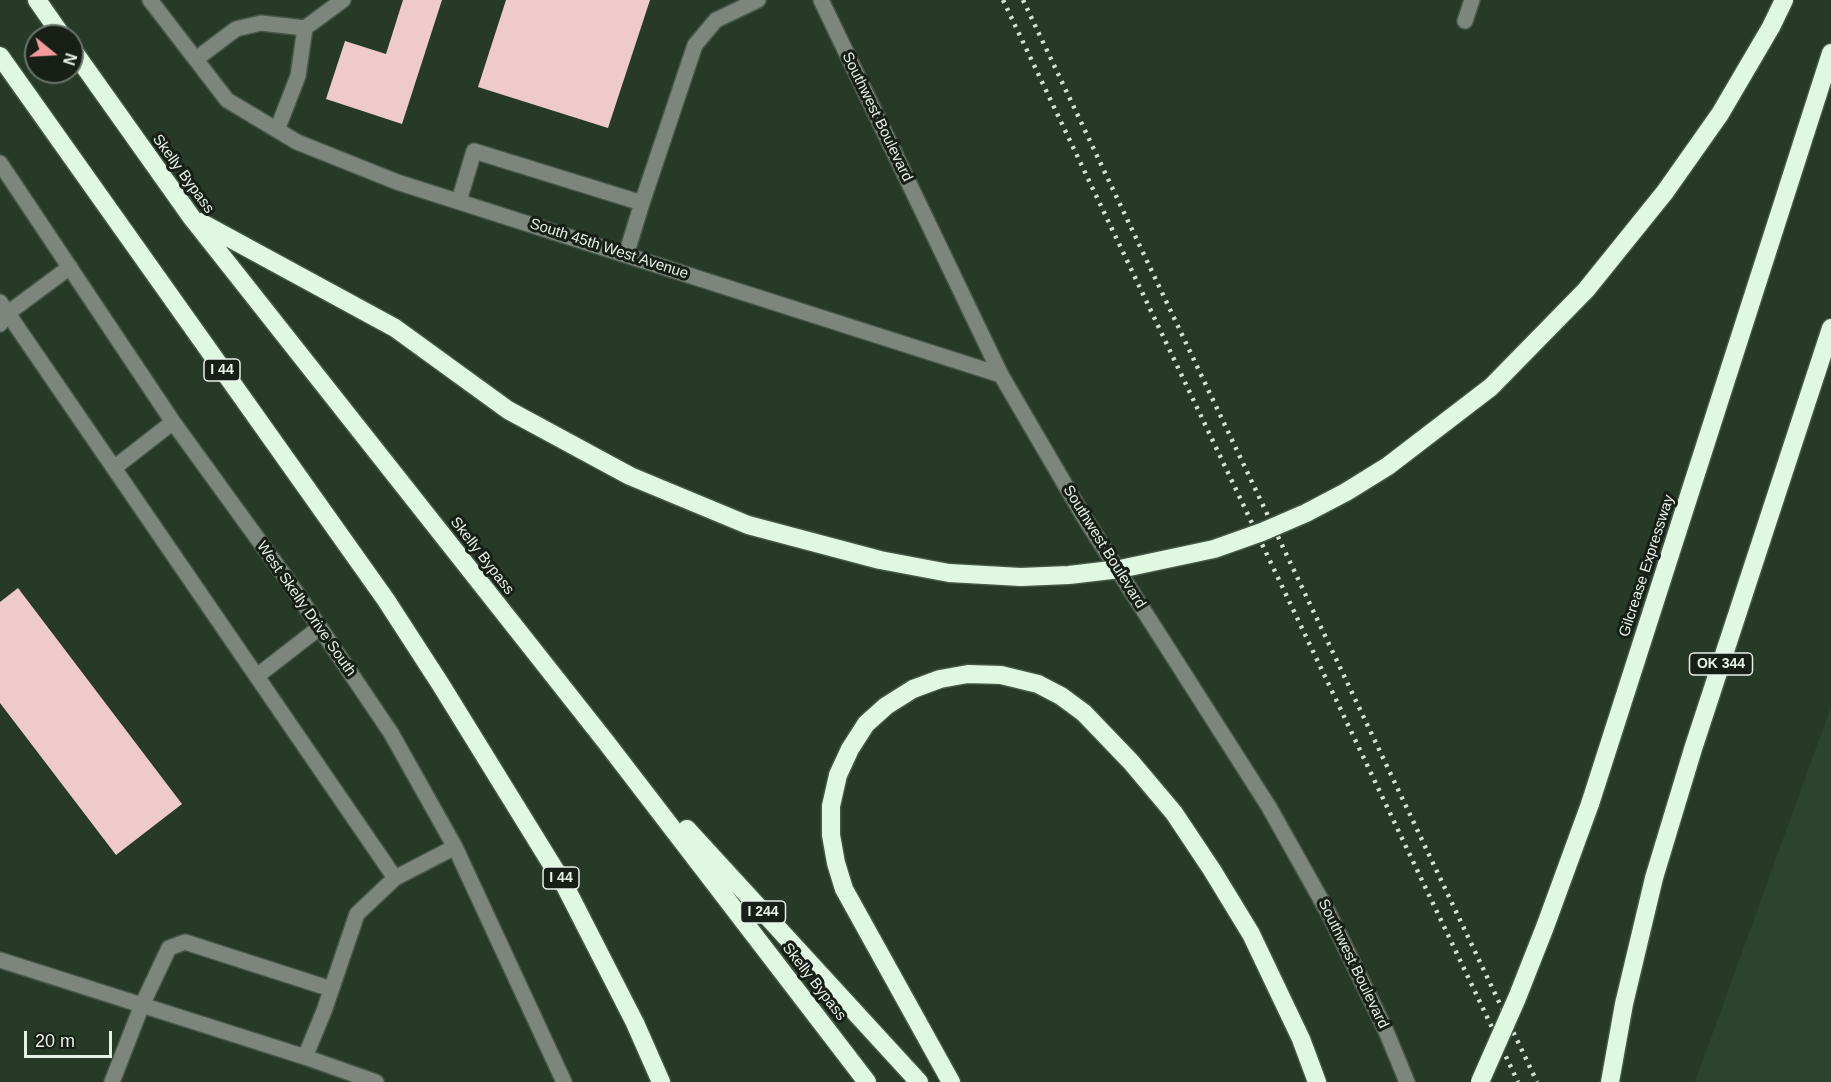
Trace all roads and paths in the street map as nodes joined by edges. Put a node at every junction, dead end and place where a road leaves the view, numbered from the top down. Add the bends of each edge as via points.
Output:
1 (37, 0) edge
2 (150, 0) edge
3 (343, 0) edge
4 (758, 0) edge
5 (821, 0) edge
6 (1472, 0) edge
7 (1784, 0) edge
8 (1465, 21) dead end
9 (54, 24) edge
10 (305, 28) junction
11 (1831, 53) edge
12 (0, 56) edge
13 (196, 59) junction
14 (84, 67) edge
15 (278, 130) junction
16 (0, 163) edge
17 (459, 201) junction
18 (642, 204) junction
19 (192, 218) junction
20 (626, 255) junction
21 (70, 267) junction
22 (3, 313) edge
23 (1831, 328) edge
24 (1001, 375) junction
25 (173, 422) junction
26 (114, 468) junction
27 (319, 628) junction
28 (257, 676) junction
29 (606, 742) junction
30 (455, 847) junction
31 (395, 878) junction
32 (0, 960) edge
33 (332, 989) junction
34 (142, 1005) junction
35 (305, 1057) junction
36 (112, 1082) edge
37 (376, 1082) edge
38 (564, 1082) edge
39 (661, 1082) edge
40 (867, 1082) edge
41 (919, 1082) edge
42 (951, 1082) edge
43 (1317, 1082) edge
44 (1407, 1082) edge
45 (1480, 1082) edge
46 (1610, 1082) edge

1 - 9 highway
2 - 13 street
3 - 10 street
4 - 18 street via 716,20 695,45
5 - 24 street, Southwest Boulevard
6 - 8 street
7 - 19 highway, bridge via 1720,114 1665,192 1586,290 1491,387 1388,466 1306,513 1214,549 1120,569 1021,577 949,573 880,560 748,525 630,476 508,410 395,328
10 - 13 street via 261,22 236,29
10 - 15 street via 298,76
11 - 45 highway, Gilcrease Expressway, bridge via 1590,804 1517,998
12 - 39 highway, I 44 via 386,600 441,685 566,886
13 - 15 street, South 45th West Avenue via 227,100
14 - 19 highway, Skelly Bypass
15 - 17 street, South 45th West Avenue via 297,142 397,182
16 - 21 street, West Skelly Drive South
17 - 18 street via 474,151
17 - 20 street, South 45th West Avenue
18 - 20 street
19 - 29 highway, Skelly Bypass
20 - 24 street, South 45th West Avenue
21 - 22 street
21 - 25 street, West Skelly Drive South
22 - 26 street
23 - 46 highway, OK 344 via 1654,878
24 - 44 street, Southwest Boulevard via 1084,517 1269,807 1329,914
25 - 26 street
25 - 27 street, West Skelly Drive South
26 - 28 street
27 - 28 street
27 - 30 street, West Skelly Drive South via 391,733
28 - 31 street
29 - 40 highway, Skelly Bypass
29 - 41 highway, I 244
30 - 31 street
30 - 38 street, West Skelly Drive South
31 - 33 street via 357,914
32 - 34 street
33 - 34 street via 185,942 169,948
33 - 35 street
34 - 35 street
34 - 36 street
35 - 37 street
42 - 43 highway via 844,889 831,835 831,806 838,775 866,724 913,689 968,674 1001,675 1038,684 1061,696 1084,713 1131,762 1173,813 1251,934 1301,1038

